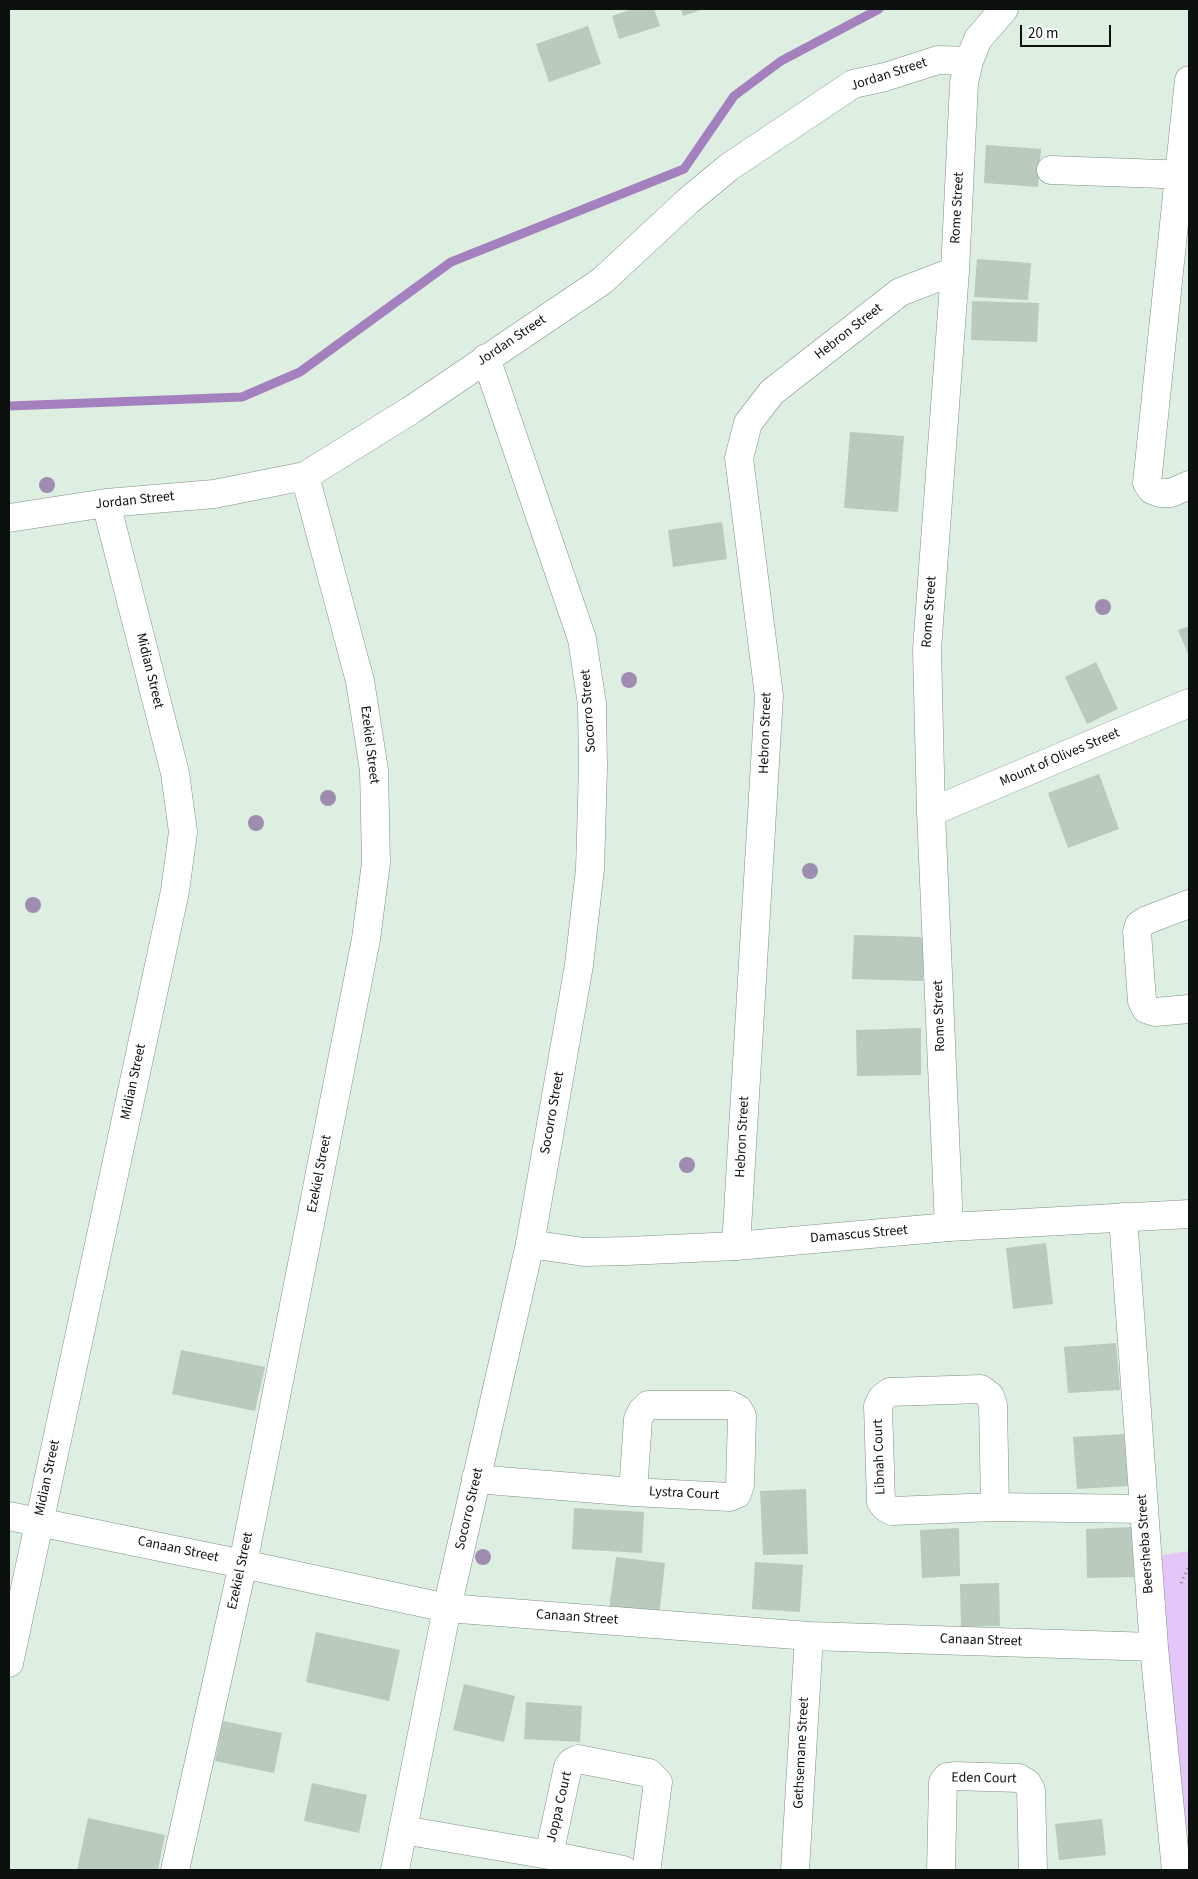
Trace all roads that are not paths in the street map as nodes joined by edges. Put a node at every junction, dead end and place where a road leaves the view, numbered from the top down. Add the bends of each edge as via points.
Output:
1 (1004, 9) edge
2 (969, 61) junction
3 (1189, 80) edge
4 (1052, 170) dead end
5 (1184, 175) edge
6 (955, 271) junction
7 (486, 358) junction
8 (305, 476) junction
9 (1189, 485) edge
10 (106, 503) junction
11 (9, 518) edge
12 (1189, 703) edge
13 (931, 812) junction
14 (1189, 904) edge
15 (1189, 1009) edge
16 (1189, 1214) edge
17 (1123, 1217) junction
18 (949, 1227) junction
19 (530, 1244) junction
20 (736, 1246) junction
21 (476, 1479) junction
22 (633, 1492) junction
23 (995, 1507) junction
24 (1143, 1509) junction
25 (9, 1516) edge
26 (39, 1522) junction
27 (243, 1564) junction
28 (447, 1608) junction
29 (809, 1636) junction
30 (1154, 1647) junction
31 (9, 1662) edge
32 (403, 1830) junction
33 (549, 1855) junction
34 (175, 1870) edge
35 (395, 1870) edge
36 (623, 1870) edge
37 (645, 1870) edge
38 (795, 1870) edge
39 (941, 1870) edge
40 (1033, 1870) edge
41 (1176, 1870) edge

1 - 2 street, Rome Street via 978,39
2 - 6 street, Rome Street via 964,83
2 - 7 street, Jordan Street via 938,60 853,84 729,167 602,281
3 - 5 street
4 - 5 street
5 - 9 street via 1147,483 1160,493 1170,493
6 - 13 street, Rome Street via 927,649
6 - 20 street, Hebron Street via 900,292 772,392 748,423 739,458 770,696
7 - 8 street, Jordan Street via 412,410
7 - 19 street, Socorro Street via 582,639 592,704 590,869 582,946
8 - 10 street, Jordan Street via 214,494
8 - 27 street, Ezekiel Street via 360,681 374,770 376,863 366,940
10 - 11 street, Jordan Street
10 - 26 street, Midian Street via 175,773 183,832 175,891
12 - 13 street, Mount of Olives Street
13 - 18 street, Rome Street
14 - 15 street via 1147,920 1139,925 1137,932 1142,1002 1146,1009 1155,1012
16 - 17 street, Damascus Street
17 - 18 street, Damascus Street
17 - 24 street, Beersheba Street
18 - 20 street, Damascus Street
19 - 20 street, Damascus Street via 584,1252
19 - 21 street, Socorro Street
21 - 22 street, Lystra Court
21 - 28 street, Socorro Street
22 - 22 street, Lystra Court via 730,1497 737,1494 742,1416 738,1409 730,1405 648,1405 638,1419
23 - 23 street, Libnah Court via 993,1405 990,1396 980,1390 890,1392 882,1398 878,1406 881,1502 885,1507 892,1510
23 - 24 street, Libnah Court
24 - 30 street, Beersheba Street
25 - 26 street, Canaan Street
26 - 27 street, Canaan Street
26 - 31 street, Midian Street
27 - 28 street, Canaan Street
27 - 34 street, Ezekiel Street
28 - 29 street, Canaan Street
28 - 32 street, Socorro Street
29 - 30 street, Canaan Street
29 - 38 street, Gethsemane Street
30 - 41 street, Beersheba Street
32 - 33 street, Joppa Court
32 - 35 street, Socorro Street
33 - 36 street, Joppa Court
33 - 37 street, Joppa Court via 568,1767 578,1759 649,1773 658,1782
39 - 40 street, Eden Court via 943,1782 946,1777 954,1776 1019,1778 1027,1783 1031,1790

